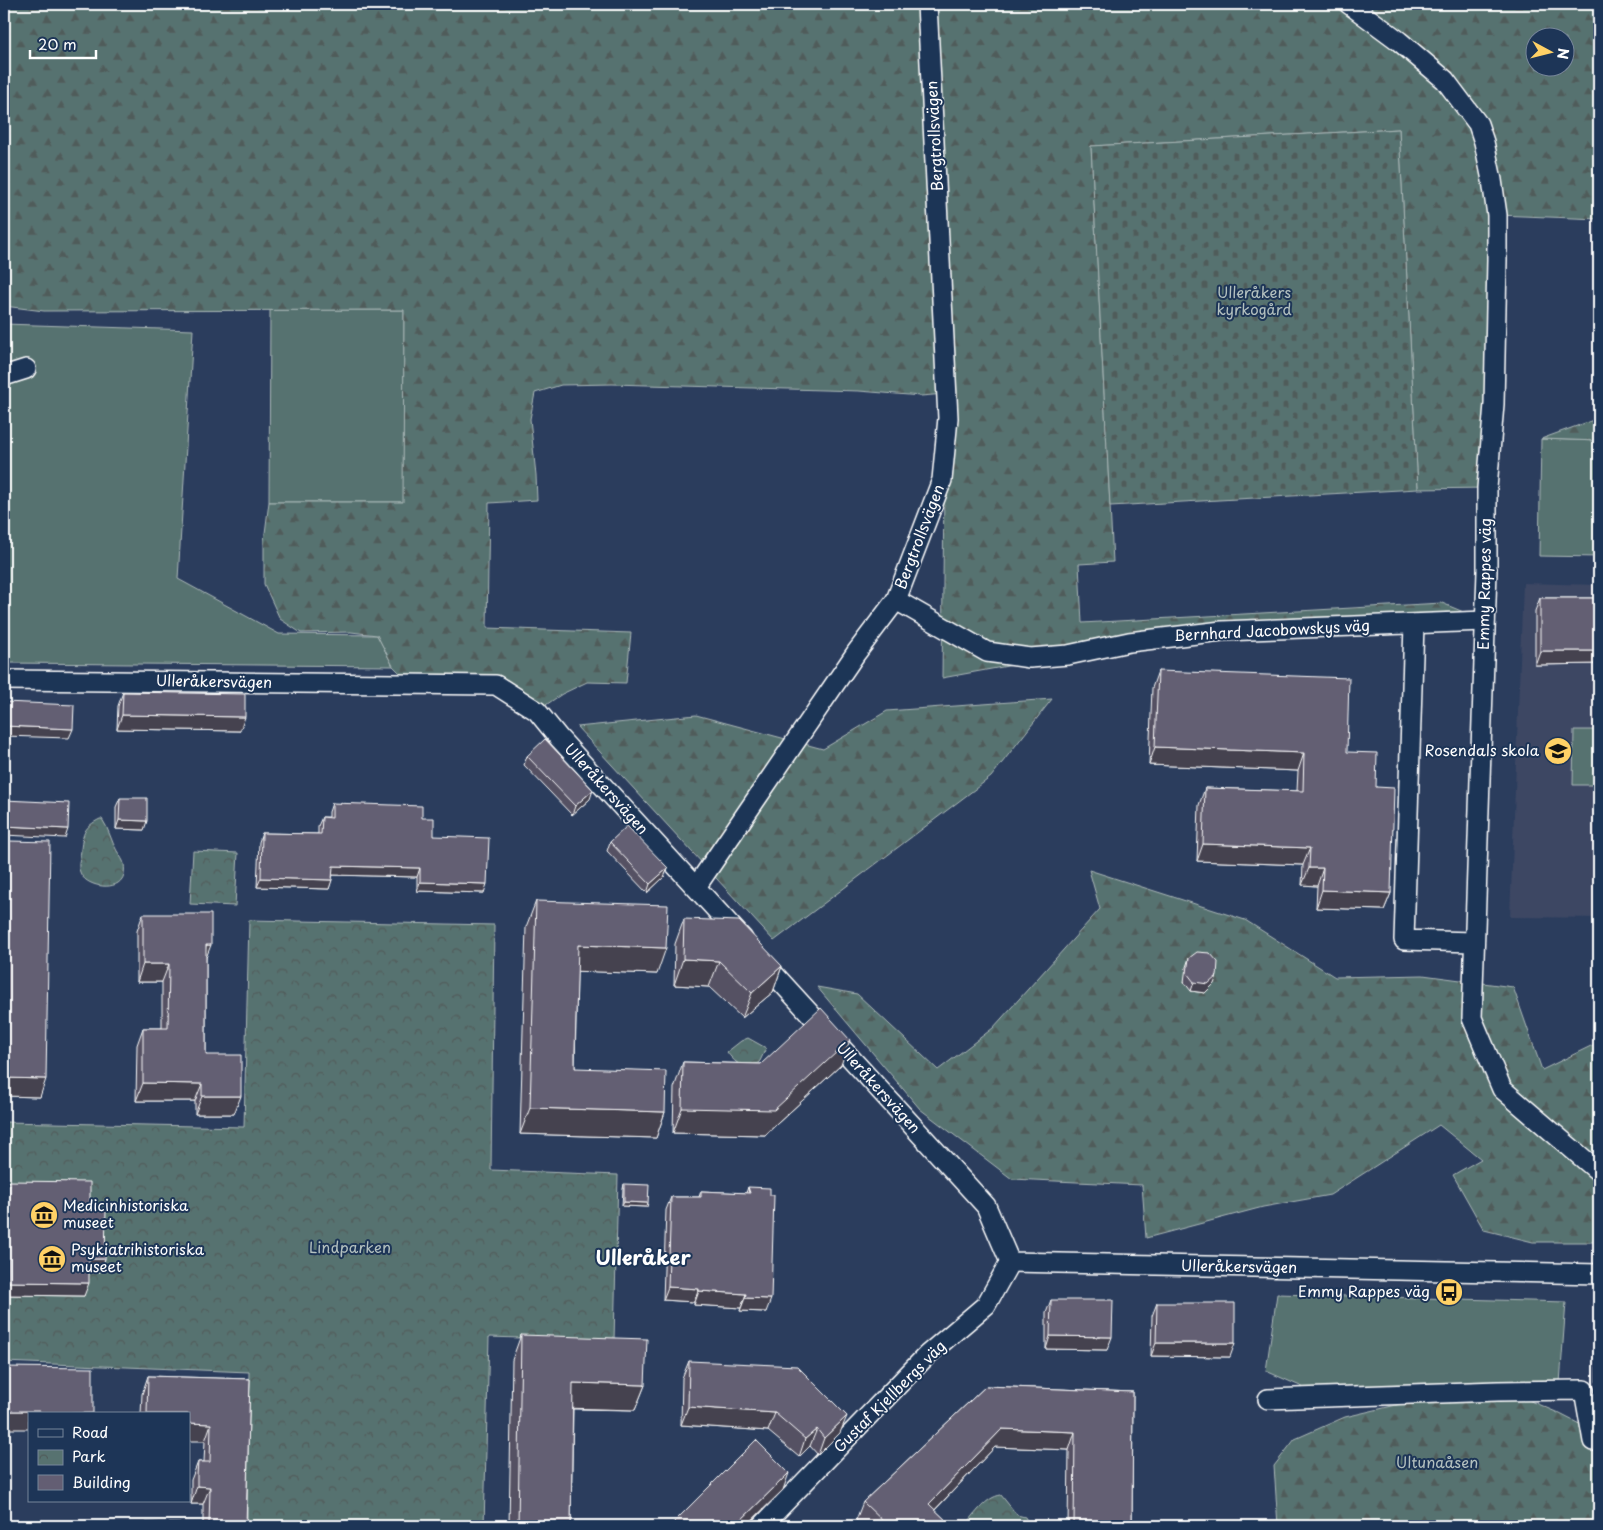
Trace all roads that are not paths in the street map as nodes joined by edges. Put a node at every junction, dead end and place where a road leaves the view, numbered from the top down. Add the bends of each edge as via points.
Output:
1 (927, 4) edge
2 (1349, 4) edge
3 (26, 369) dead end
4 (4, 376) edge
5 (896, 600) junction
6 (1484, 621) junction
7 (1414, 624) junction
8 (4, 680) edge
9 (696, 887) junction
10 (1473, 942) junction
11 (1599, 1172) edge
12 (1010, 1262) junction
13 (1599, 1274) edge
14 (1268, 1399) dead end
15 (1599, 1441) edge
16 (762, 1526) edge

1 - 5 street, Bergtrollsvägen via 948,418 942,480
2 - 6 street, Emmy Rappes väg via 1445,80 1478,124 1484,142 1497,215 1494,404 1487,488
3 - 4 street
5 - 7 street, Bernhard Jacobowskys väg via 987,652 1030,658 1222,631
5 - 9 street, Bergtrollsvägen via 856,653
6 - 7 street, Bernhard Jacobowskys väg
6 - 10 street, Emmy Rappes väg
7 - 10 street via 1404,940
8 - 9 street, Ulleråkersvägen via 496,684 537,711
9 - 12 street, Ulleråkersvägen via 986,1206
10 - 11 street, Emmy Rappes väg via 1472,1018 1502,1089
12 - 13 street, Ulleråkersvägen
12 - 16 street, Gustaf Kjellbergs väg via 986,1305 927,1355
14 - 15 street via 1584,1390 1593,1441

